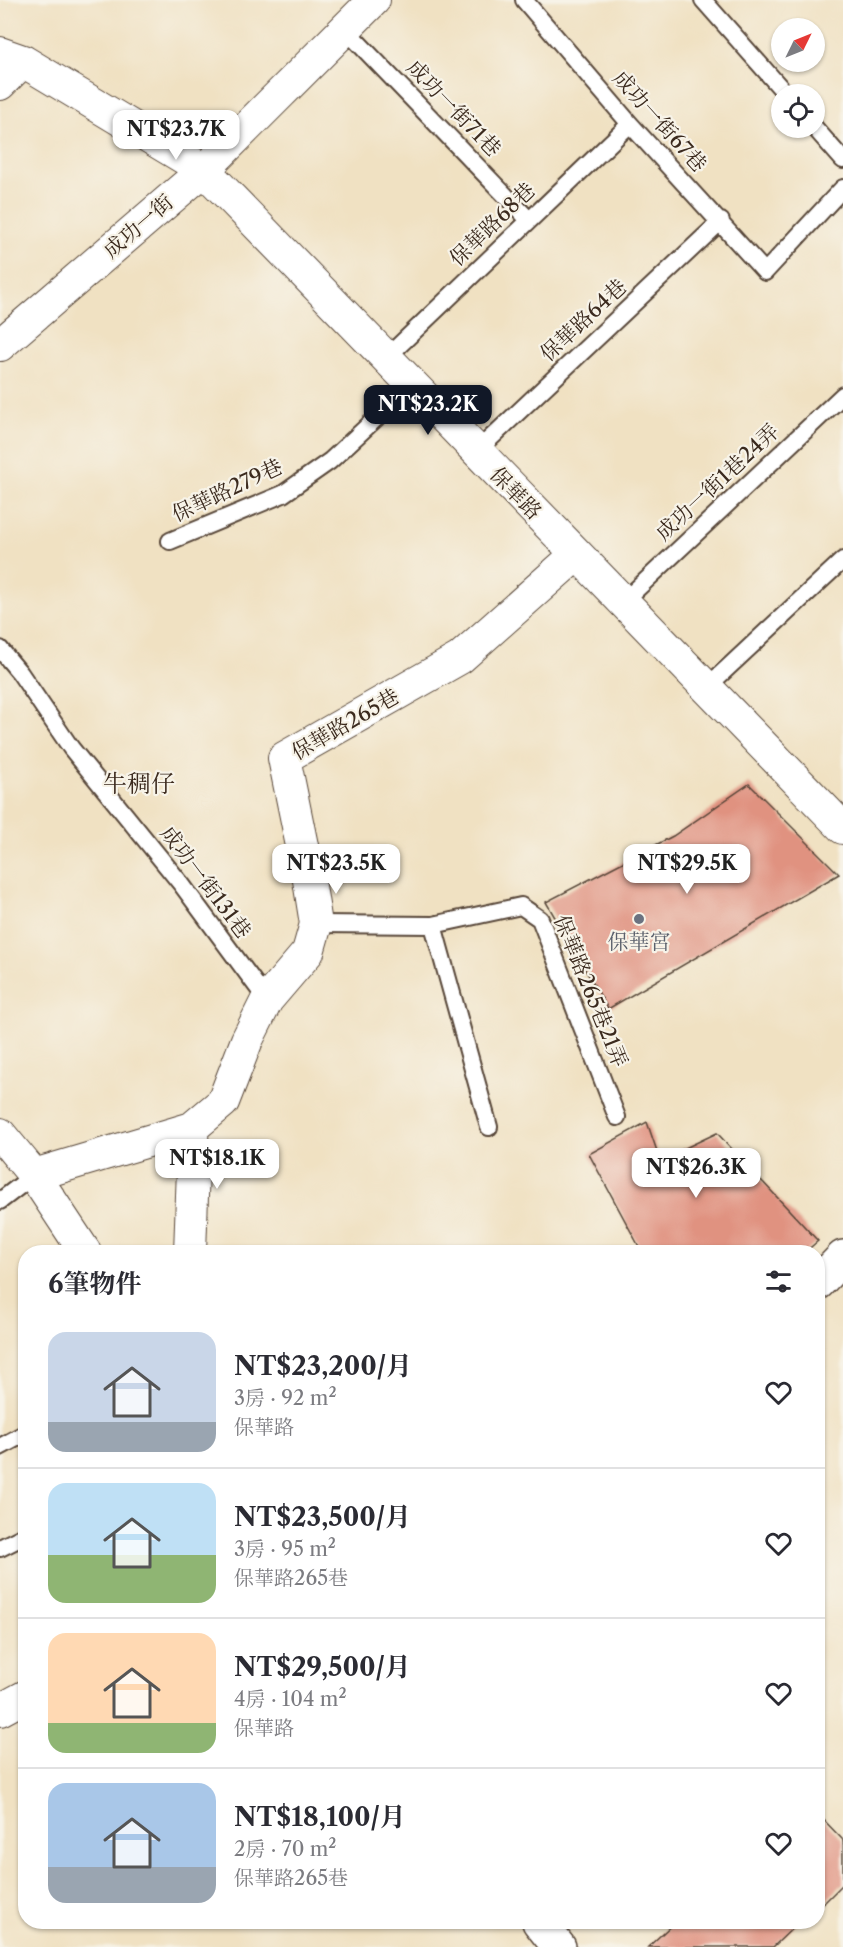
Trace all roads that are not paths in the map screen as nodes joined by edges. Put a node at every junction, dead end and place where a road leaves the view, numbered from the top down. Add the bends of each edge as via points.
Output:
1 (374, 0) edge
2 (524, 0) edge
3 (703, 0) edge
4 (345, 29) junction
5 (12, 57) edge
6 (0, 84) edge
7 (777, 84) edge
8 (630, 124) junction
9 (824, 138) edge
10 (843, 160) edge
11 (204, 170) junction
12 (843, 188) edge
13 (529, 220) junction
14 (721, 221) junction
15 (0, 345) edge
16 (386, 358) junction
17 (412, 385) junction
18 (843, 395) edge
19 (477, 451) junction
20 (170, 542) dead end
21 (576, 555) junction
22 (843, 560) edge
23 (622, 603) junction
24 (0, 649) edge
25 (707, 687) junction
26 (843, 827) edge
27 (316, 924) junction
28 (433, 925) junction
29 (267, 1000) junction
30 (617, 1116) dead end
31 (192, 1128) junction
32 (489, 1128) dead end
33 (0, 1134) edge
34 (34, 1175) junction
35 (0, 1201) edge
36 (80, 1245) edge
37 (190, 1245) edge
38 (843, 1257) edge
39 (825, 1276) edge
40 (18, 1437) edge
41 (0, 1447) edge
42 (18, 1539) edge
43 (0, 1548) edge
44 (18, 1700) edge
45 (0, 1710) edge
46 (544, 1929) edge
47 (559, 1947) edge

1 - 4 street, 成功一街
2 - 8 lane, 成功一街67巷
3 - 7 lane
4 - 11 street, 成功一街
4 - 13 lane, 成功一街71巷
5 - 6 street
5 - 11 street, 保華路
8 - 13 lane, 保華路68巷
8 - 14 lane, 成功一街67巷
9 - 10 lane
11 - 15 street, 成功一街
11 - 16 street, 保華路
12 - 14 lane, 成功一街67巷 via 765,272
13 - 16 lane, 保華路68巷
14 - 19 lane, 保華路64巷
16 - 17 street, 保華路
17 - 19 street, 保華路
17 - 20 lane, 保華路279巷 via 330,460 283,494
18 - 23 lane, 成功一街1巷24弄
19 - 21 street, 保華路
21 - 23 street, 保華路
21 - 27 street, 保華路265巷 via 460,658 284,758
22 - 25 lane
23 - 25 street, 保華路
24 - 29 lane, 成功一街131巷 via 71,748 183,885
25 - 26 street, 保華路
27 - 28 lane, 保華路265巷21弄
27 - 29 street, 保華路265巷 via 308,952
28 - 30 lane, 保華路265巷21弄 via 520,906 540,918
28 - 32 lane
29 - 31 street, 保華路265巷 via 224,1102
31 - 34 street, 保華路265巷
31 - 37 street
33 - 34 street
34 - 35 lane
34 - 36 street
38 - 39 street
40 - 41 lane
42 - 43 lane
44 - 45 street
46 - 47 street

